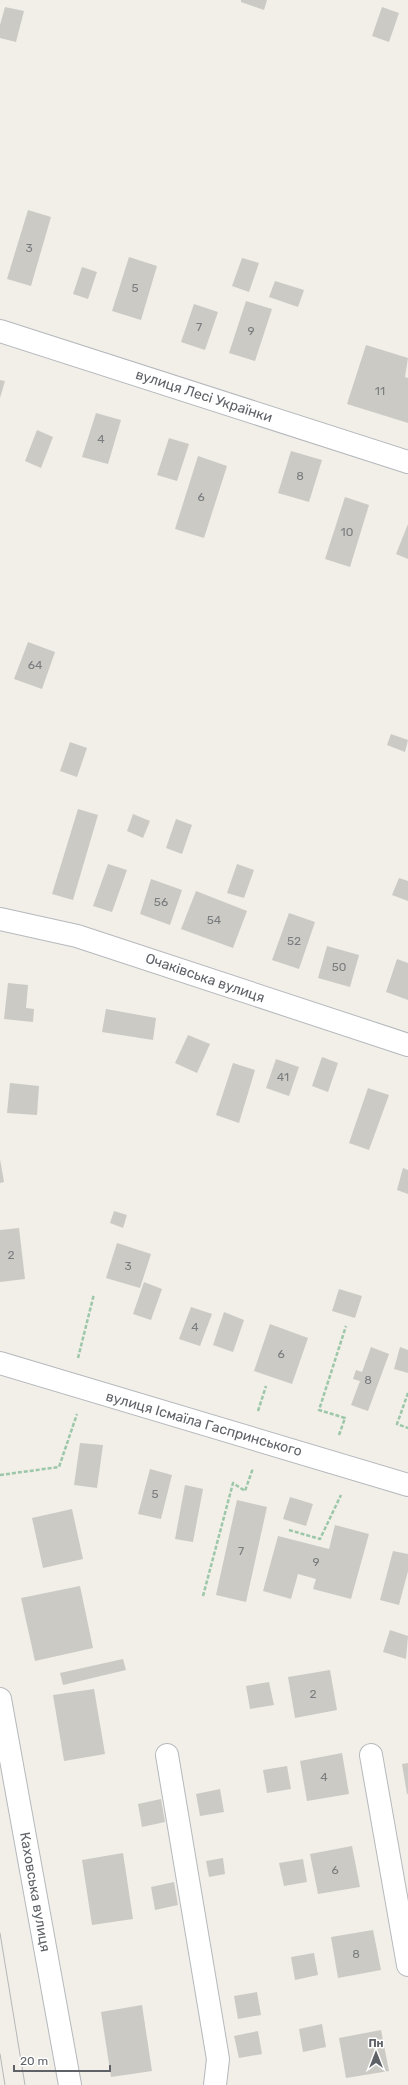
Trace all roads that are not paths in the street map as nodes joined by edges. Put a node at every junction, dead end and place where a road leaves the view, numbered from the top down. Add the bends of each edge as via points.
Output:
1 (0, 330) edge
2 (408, 462) edge
3 (0, 919) edge
4 (408, 1045) edge
5 (0, 1363) edge
6 (408, 1485) edge
7 (0, 1699) edge
8 (167, 1755) dead end
9 (371, 1755) dead end
10 (408, 1965) edge
11 (70, 2085) edge
12 (215, 2085) edge

1 - 2 street, вулиця Лесі Українки
3 - 4 street, Очаківська вулиця via 77,936
5 - 6 street, вулиця Ісмаїла Гаспринського
7 - 11 street, Каховська вулиця
8 - 12 street via 218,2059
9 - 10 street

